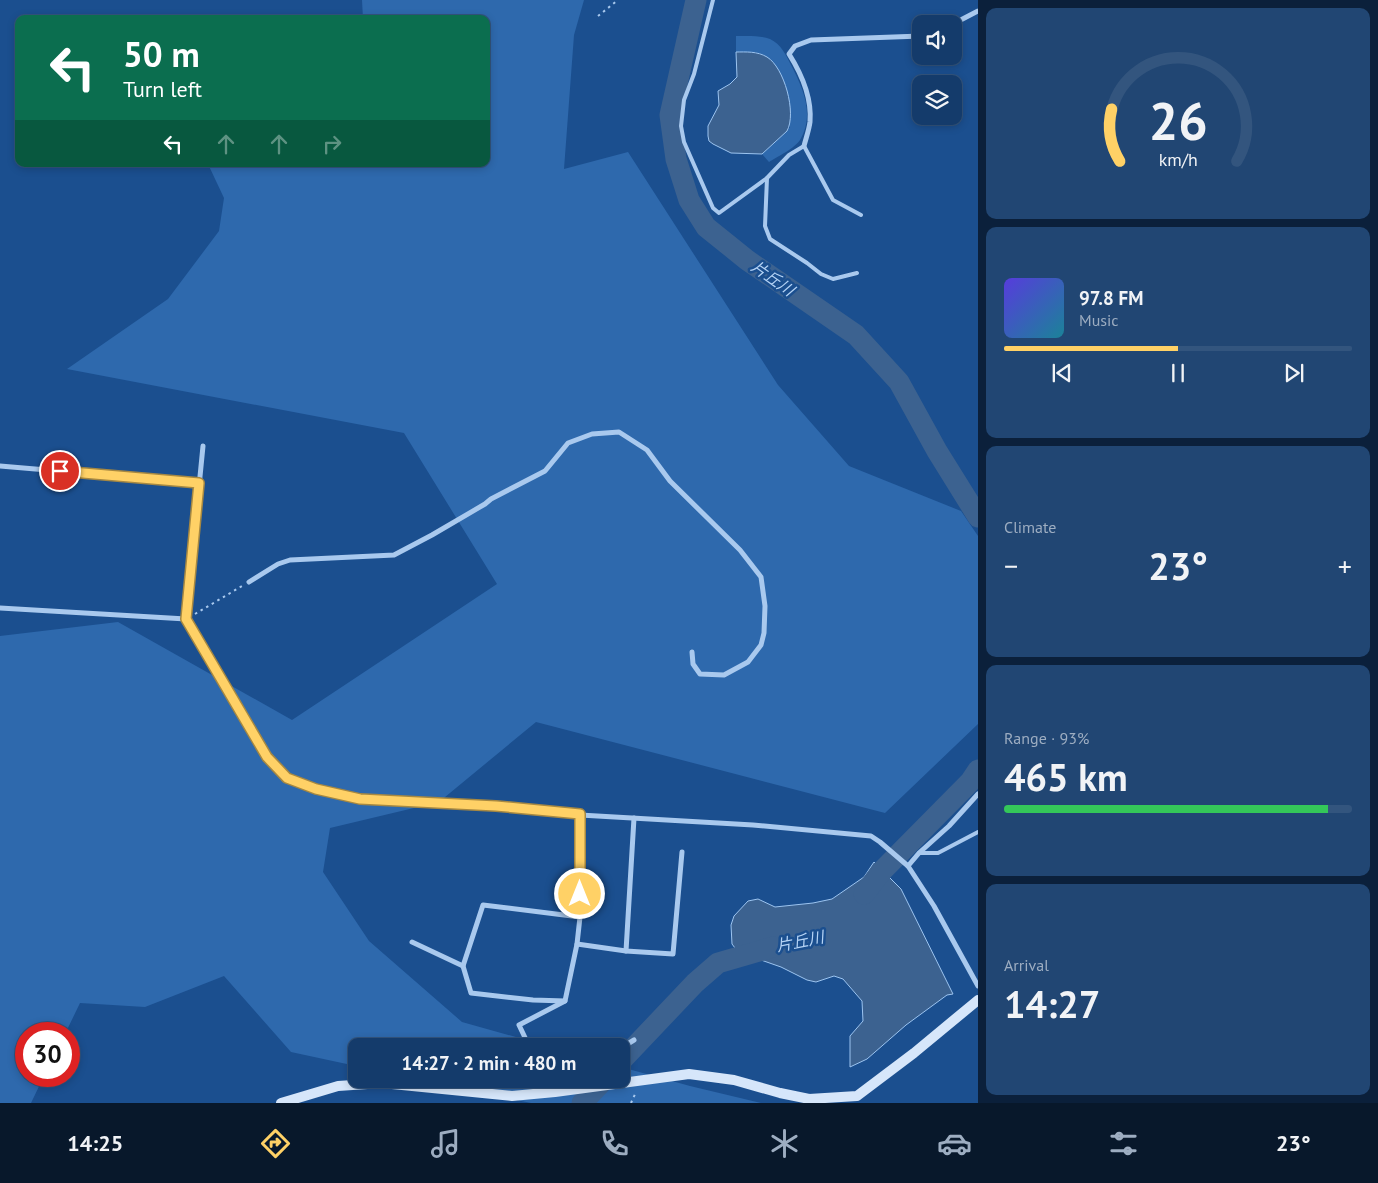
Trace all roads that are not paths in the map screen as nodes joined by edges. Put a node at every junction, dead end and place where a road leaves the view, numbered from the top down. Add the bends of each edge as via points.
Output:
1 (713, 0) edge
2 (978, 11) edge
3 (962, 19) edge
4 (912, 36) edge
5 (804, 146) junction
6 (768, 178) junction
7 (861, 215) dead end
8 (857, 273) dead end
9 (203, 446) dead end
10 (0, 466) edge
11 (199, 483) junction
12 (249, 582) road end
13 (0, 608) edge
14 (186, 619) junction
15 (692, 652) dead end
16 (978, 794) edge
17 (580, 814) junction
18 (634, 818) junction
19 (978, 832) edge
20 (682, 852) dead end
21 (919, 853) junction
22 (908, 866) junction
23 (580, 917) junction
24 (412, 942) dead end
25 (576, 944) junction
26 (626, 951) junction
27 (463, 966) junction
28 (978, 986) edge
29 (978, 1000) edge
30 (565, 1001) junction
31 (525, 1038) edge
32 (634, 1040) dead end
33 (630, 1042) edge
34 (630, 1079) edge
35 (552, 1088) edge
36 (570, 1088) edge
37 (555, 1092) junction
38 (281, 1103) edge

1 - 6 lane via 684,100 681,126 684,142 718,213
2 - 3 street
4 - 5 street via 811,40 795,46 789,54 806,86 810,122
5 - 6 lane via 789,155
5 - 7 lane via 834,200
6 - 8 lane via 765,226 770,239 833,279
9 - 11 street
10 - 11 street
11 - 14 street
12 - 15 street via 290,560 394,555 545,471 568,443 592,434 619,432 647,450 670,481 740,550 761,577 764,633 761,645 748,662 724,675 700,674 693,664
13 - 14 street
14 - 17 street via 267,757 287,778 316,789 360,799
16 - 21 street via 950,826
17 - 18 street
17 - 23 street
18 - 22 street via 871,836
18 - 26 street
19 - 21 lane via 938,854
20 - 26 street via 674,954
21 - 22 street
22 - 28 street
23 - 25 street
23 - 27 street via 483,905
24 - 27 street
25 - 26 street
25 - 30 street
27 - 30 street via 472,993
29 - 34 street via 857,1096 809,1099 734,1080 689,1074
30 - 31 street via 519,1025
32 - 33 street
35 - 37 street
36 - 37 street
37 - 38 street via 512,1096 382,1083 338,1086

